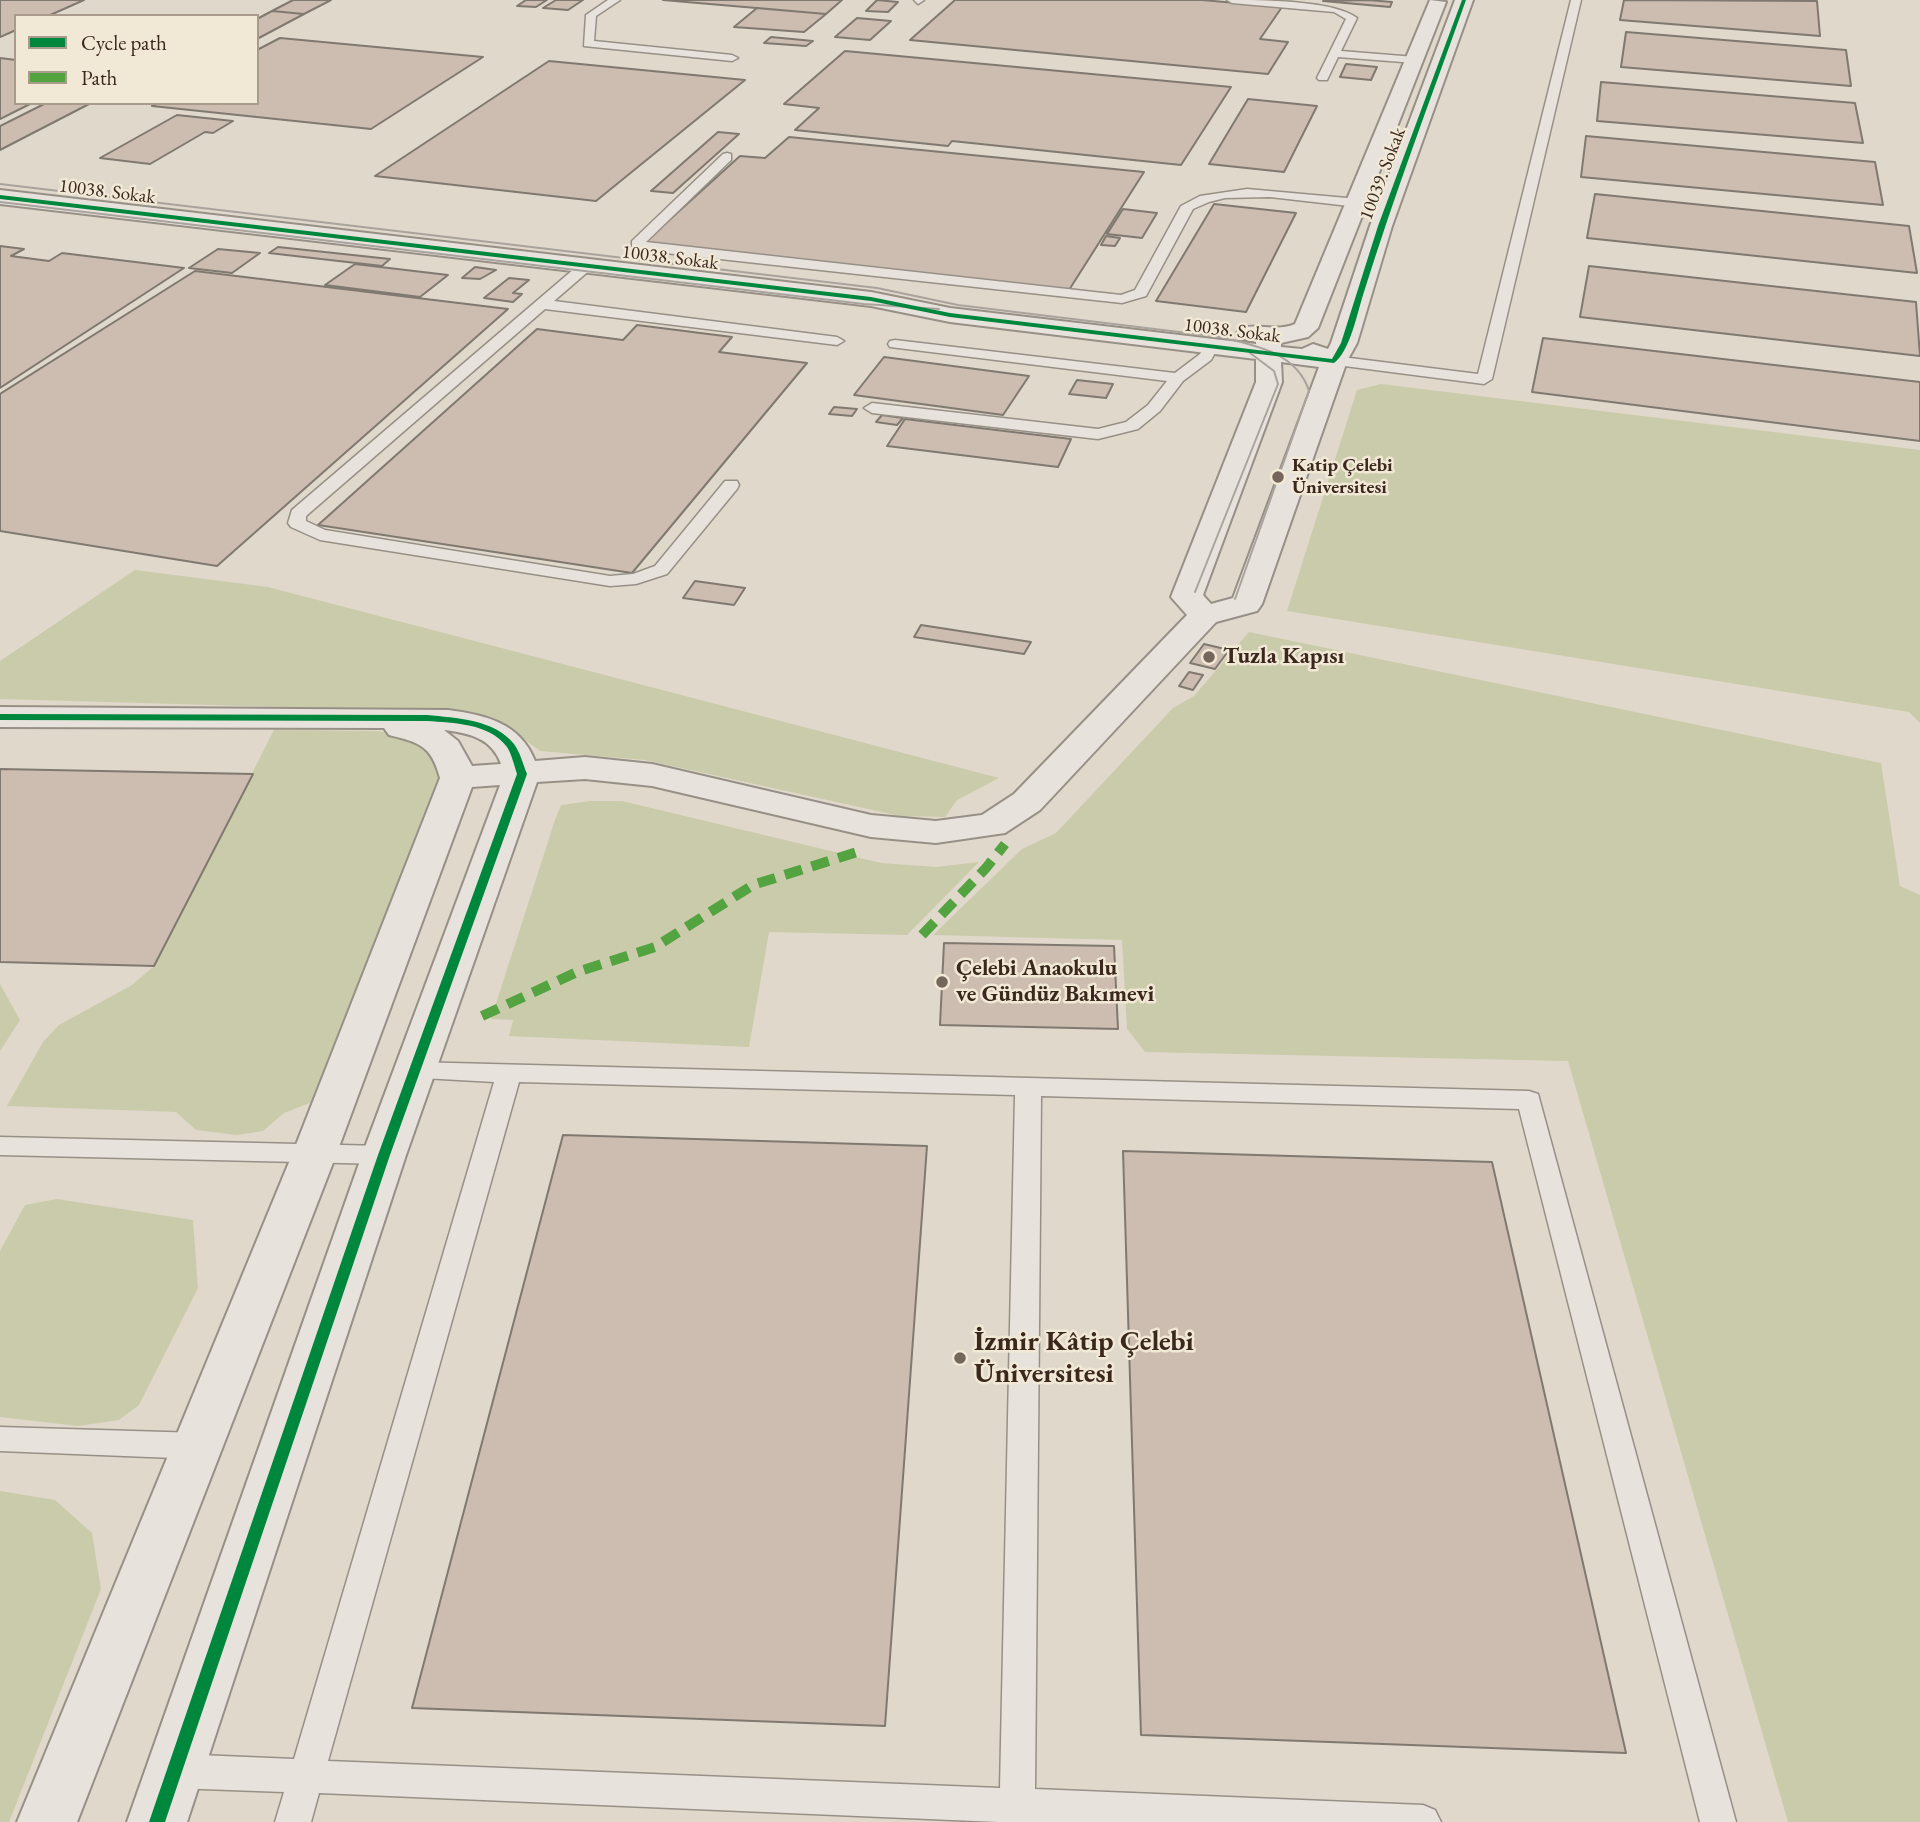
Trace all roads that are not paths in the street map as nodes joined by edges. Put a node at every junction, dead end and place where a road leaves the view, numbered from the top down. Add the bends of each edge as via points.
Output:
1 (615, 0) edge
2 (1232, 0) edge
3 (1438, 0) edge
4 (1464, 0) edge
5 (1576, 0) edge
6 (1336, 54) junction
7 (732, 58) dead end
8 (1415, 60) junction
9 (1323, 78) dead end
10 (727, 158) dead end
11 (0, 189) edge
12 (0, 197) edge
13 (1358, 203) junction
14 (586, 266) junction
15 (542, 304) junction
16 (837, 341) dead end
17 (895, 344) dead end
18 (1267, 344) junction
19 (1212, 346) junction
20 (1335, 361) junction
21 (1178, 378) junction
22 (872, 408) dead end
23 (731, 485) dead end
24 (1205, 615) junction
25 (0, 717) edge
26 (363, 720) junction
27 (522, 774) junction
28 (458, 778) junction
29 (414, 1071) junction
30 (509, 1074) junction
31 (1028, 1087) junction
32 (0, 1146) edge
33 (314, 1155) junction
34 (384, 1155) junction
35 (0, 1439) edge
36 (199, 1446) junction
37 (175, 1771) junction
38 (307, 1776) junction
39 (1017, 1814) edge
40 (47, 1822) edge
41 (157, 1822) edge
42 (293, 1822) edge
43 (1423, 1822) edge
44 (1718, 1822) edge

1 - 7 lane via 591,15 588,44
2 - 6 lane via 1348,13 1352,18
3 - 8 street, 10039. Sokak
4 - 20 street, 10039. Sokak
5 - 20 lane via 1484,379
6 - 8 lane
6 - 9 lane
8 - 13 street, 10039. Sokak
10 - 13 lane via 637,244 1122,299 1141,293 1188,206 1199,199 1257,194
11 - 18 street, 10038. Sokak via 876,294 963,299
12 - 14 street, 10038. Sokak
13 - 18 street, 10039. Sokak via 1306,328
14 - 15 lane
14 - 19 street, 10038. Sokak
15 - 16 lane
15 - 23 lane via 298,514 297,523 320,535 610,581 636,579 661,570
17 - 21 lane
18 - 19 street, 10038. Sokak
18 - 20 street
18 - 24 street via 1269,382 1186,597
19 - 21 lane via 1206,357
20 - 24 street, 10039. Sokak via 1246,604
21 - 22 lane via 1132,426 1098,434
24 - 27 street via 1027,802 992,825 936,832 872,826 652,775 585,768
25 - 26 street
26 - 27 street via 427,719 488,729 510,745
26 - 28 street via 435,737 447,747
27 - 28 street
27 - 29 street
28 - 33 street
29 - 30 lane
29 - 34 street
30 - 31 lane
30 - 38 lane
31 - 39 lane
31 - 44 lane via 1529,1100
32 - 33 lane
33 - 34 lane
33 - 36 street
34 - 37 street
35 - 36 lane
36 - 40 street
37 - 38 lane
37 - 41 street
38 - 39 lane
38 - 42 lane
39 - 43 lane

